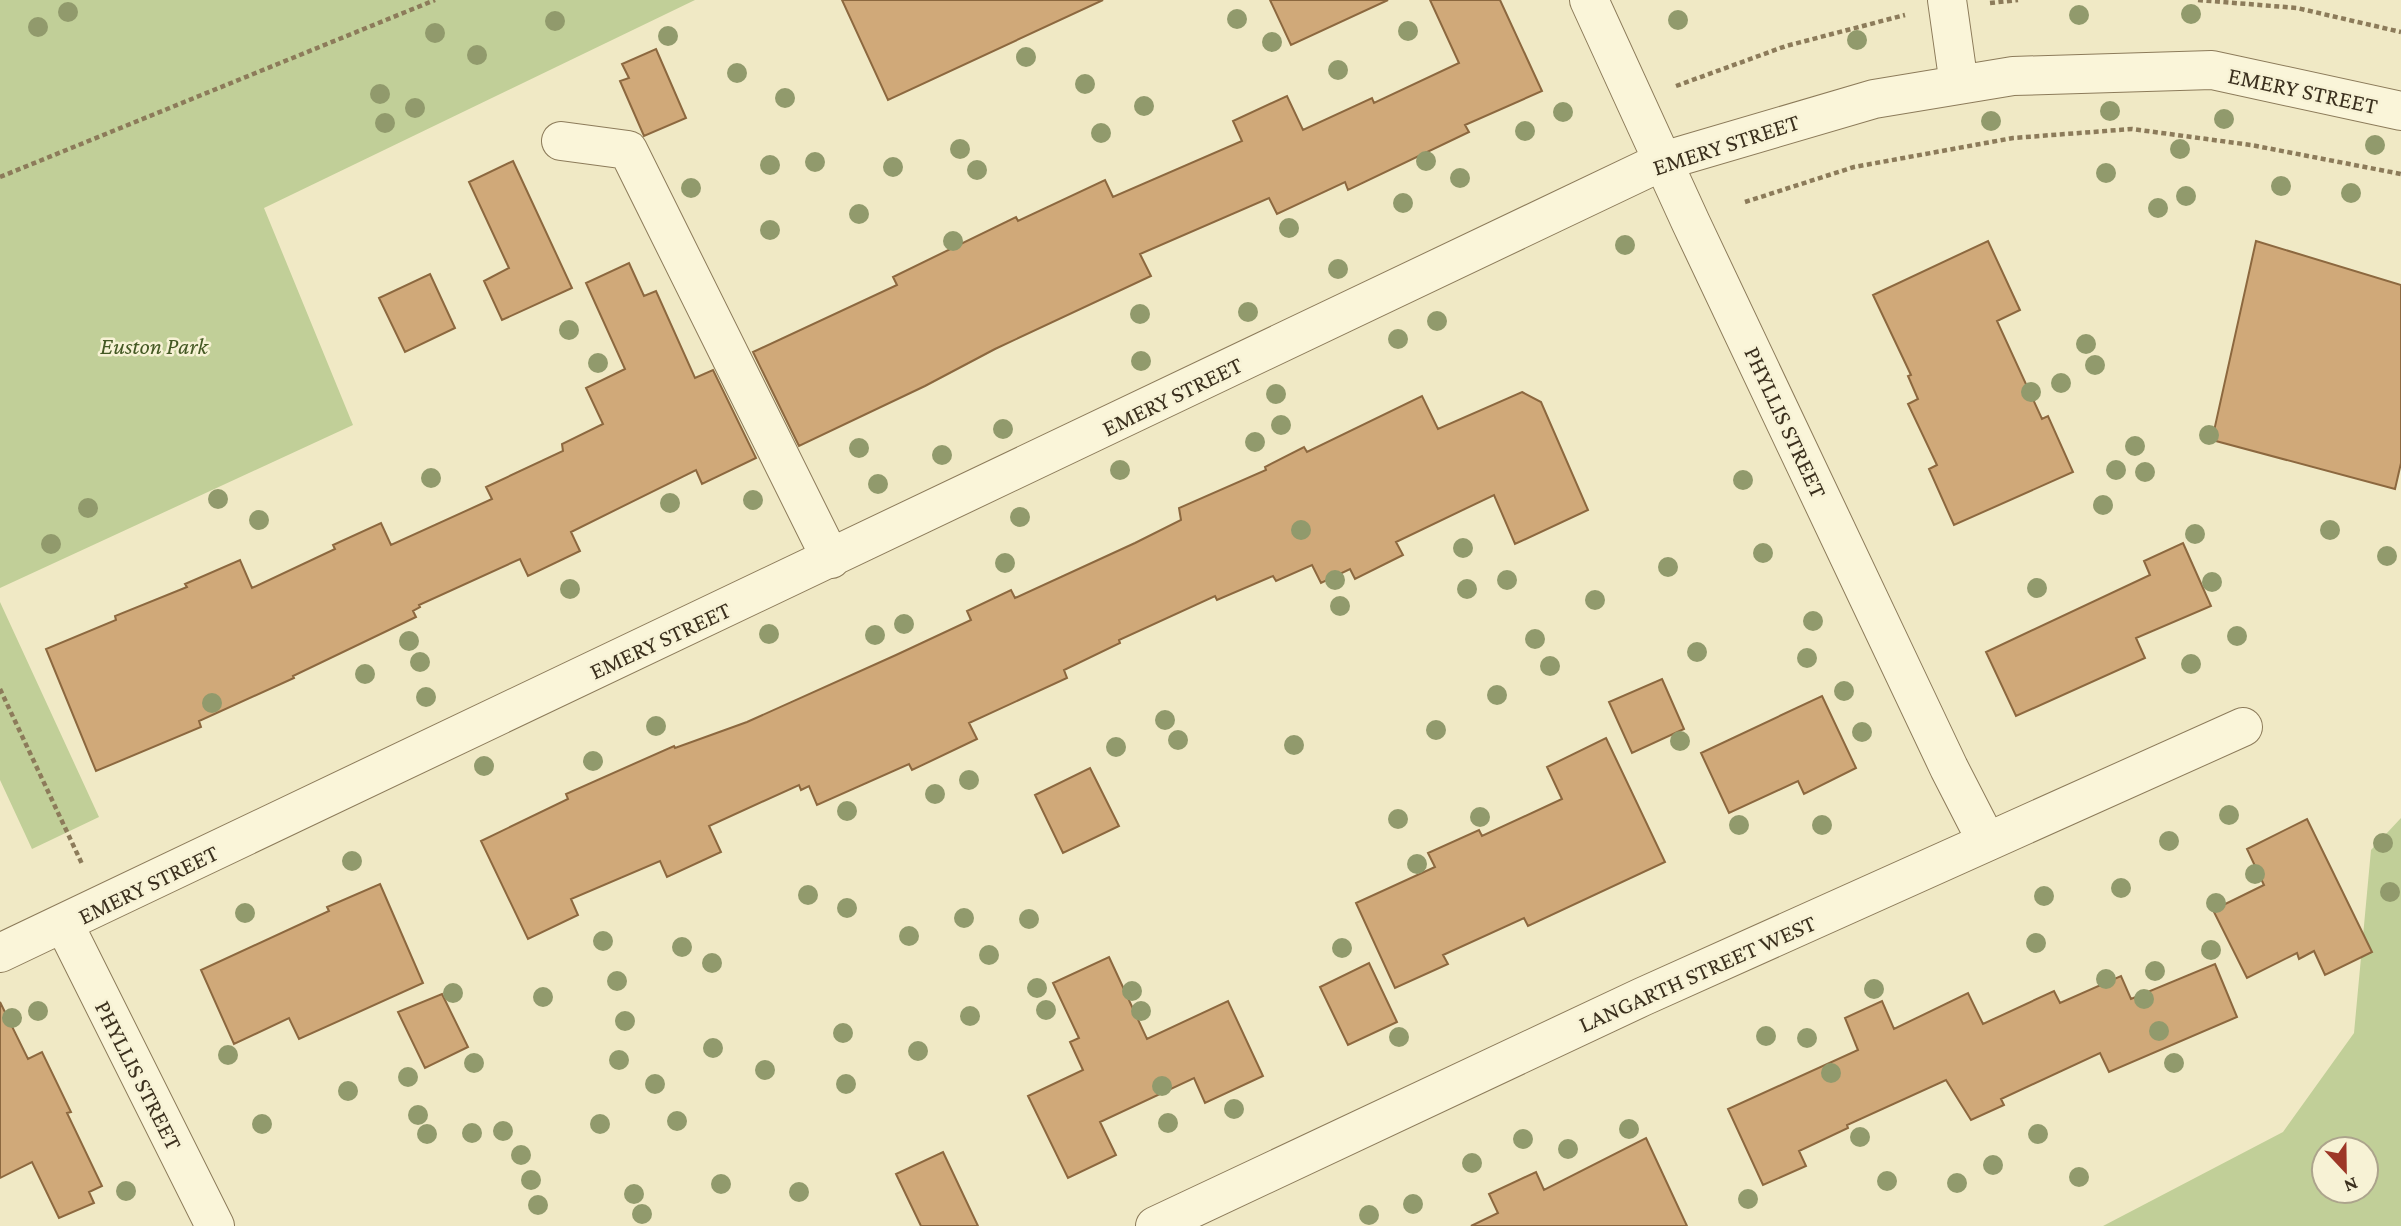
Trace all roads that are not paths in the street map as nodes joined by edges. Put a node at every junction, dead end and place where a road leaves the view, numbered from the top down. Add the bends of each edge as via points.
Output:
1 (1589, 0) edge
2 (1948, 4) edge
3 (1959, 85) junction
4 (2401, 111) edge
5 (561, 141) dead end
6 (1663, 161) junction
7 (831, 559) junction
8 (2243, 727) dead end
9 (1987, 842) junction
10 (64, 924) junction
11 (0, 953) edge
12 (215, 1226) edge
13 (1155, 1226) edge

1 - 6 street, PHYLLIS STREET
2 - 3 street
3 - 4 street, EMERY STREET via 2013,76 2213,70
3 - 6 street, EMERY STREET via 1874,99
5 - 7 street via 628,150
6 - 7 street, EMERY STREET
6 - 9 street, PHYLLIS STREET
7 - 10 street, EMERY STREET
8 - 9 street, LANGARTH STREET WEST
9 - 13 street, LANGARTH STREET WEST via 1629,1003
10 - 11 street, EMERY STREET
10 - 12 street, PHYLLIS STREET

